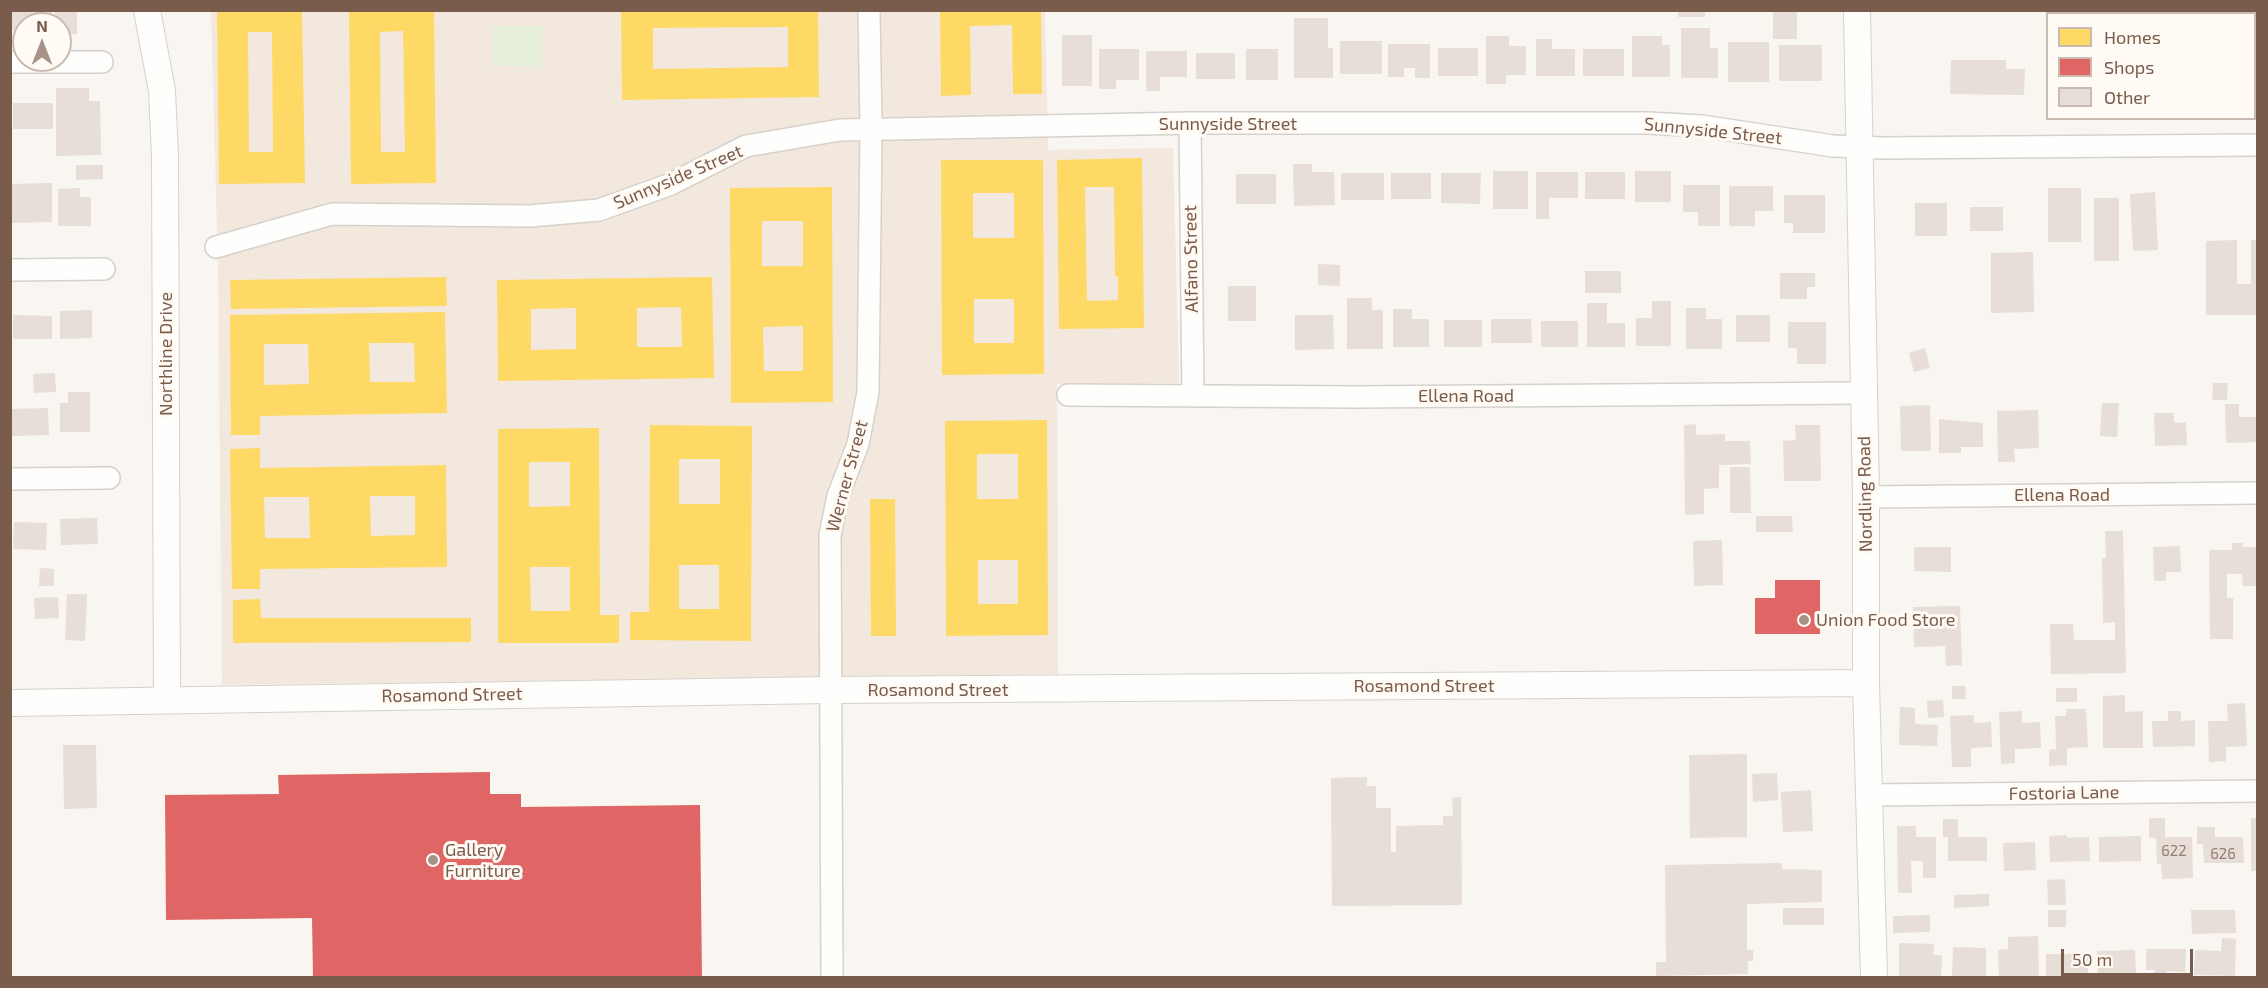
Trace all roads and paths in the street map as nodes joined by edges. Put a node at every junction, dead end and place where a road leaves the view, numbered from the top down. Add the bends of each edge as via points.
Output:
1 (147, 10) edge
2 (869, 10) edge
3 (1857, 10) edge
4 (10, 62) edge
5 (102, 62) dead end
6 (1191, 123) junction
7 (871, 129) junction
8 (2258, 145) edge
9 (1860, 147) junction
10 (216, 247) dead end
11 (104, 269) dead end
12 (10, 270) edge
13 (1863, 393) junction
14 (1068, 395) dead end
15 (1193, 395) junction
16 (109, 478) dead end
17 (10, 479) edge
18 (2258, 493) edge
19 (1866, 497) junction
20 (1866, 683) junction
21 (829, 690) junction
22 (167, 699) junction
23 (10, 703) edge
24 (2258, 791) edge
25 (1870, 795) junction
26 (832, 978) edge
27 (1874, 978) edge

1 - 22 street, Northline Drive via 162,91 165,156
2 - 7 street, Werner Street
3 - 9 street, Nordling Road
4 - 5 street
6 - 7 street, Sunnyside Street
6 - 9 street, Sunnyside Street via 1648,123
6 - 15 street, Alfano Street
7 - 10 street, Sunnyside Street via 840,130 746,146 670,184 599,210 530,216 332,214
7 - 21 street, Werner Street via 868,392 858,444 838,496 830,535
8 - 9 street, Sunnyside Street
9 - 13 street, Nordling Road
11 - 12 street
13 - 15 street, Ellena Road
13 - 19 street, Nordling Road
14 - 15 street, Ellena Road
16 - 17 street
18 - 19 street, Ellena Road
19 - 20 street, Nordling Road
20 - 21 street, Rosamond Street
20 - 25 street, Nordling Road
21 - 22 street, Rosamond Street
21 - 26 street, Werner Street
22 - 23 street, Rosamond Street
24 - 25 street, Fostoria Lane
25 - 27 street, Nordling Road

